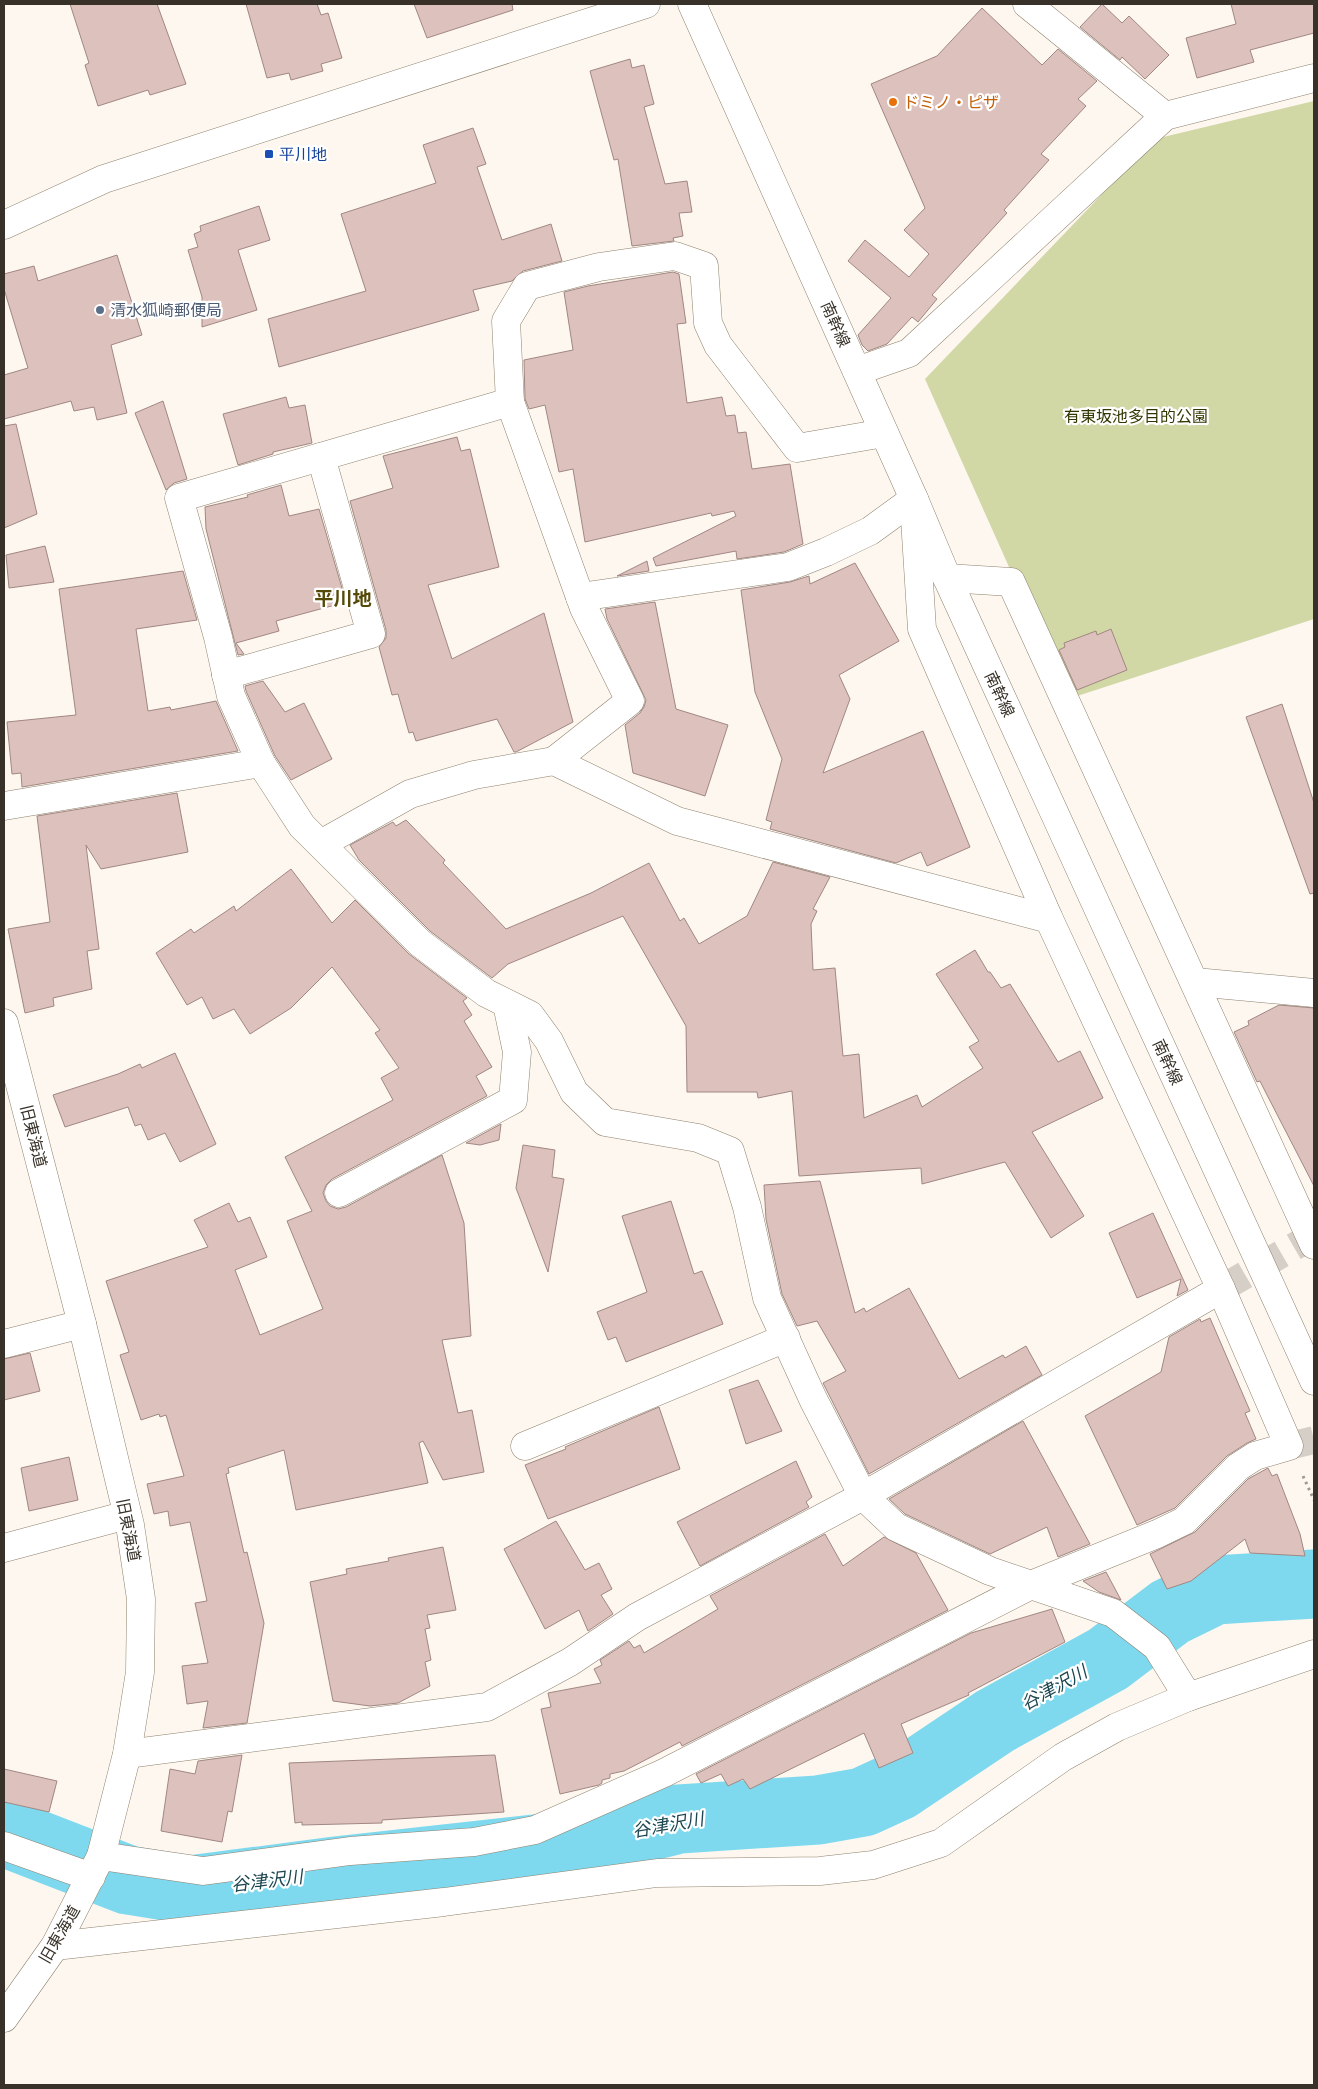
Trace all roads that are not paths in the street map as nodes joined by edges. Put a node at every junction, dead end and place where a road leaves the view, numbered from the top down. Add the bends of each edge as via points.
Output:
1 (646, 4) edge
2 (692, 4) edge
3 (1027, 4) edge
4 (1314, 78) edge
5 (1165, 116) junction
6 (4, 225) edge
7 (856, 371) junction
8 (510, 402) junction
9 (884, 433) junction
10 (321, 457) junction
11 (914, 499) junction
12 (947, 578) junction
13 (580, 597) junction
14 (226, 675) junction
15 (554, 761) junction
16 (261, 763) junction
17 (4, 806) edge
18 (321, 844) junction
19 (1049, 919) junction
20 (1195, 982) junction
21 (1314, 993) edge
22 (507, 1004) junction
23 (5, 1036) edge
24 (339, 1193) dead end
25 (1313, 1239) edge
26 (1221, 1289) junction
27 (82, 1324) junction
28 (786, 1338) junction
29 (4, 1344) edge
30 (1314, 1381) edge
31 (525, 1446) dead end
32 (863, 1496) junction
33 (127, 1515) junction
34 (4, 1548) edge
35 (1031, 1585) junction
36 (1314, 1654) edge
37 (1188, 1696) junction
38 (127, 1754) junction
39 (4, 1846) edge
40 (96, 1866) junction
41 (56, 1946) junction
42 (4, 2018) edge

1 - 6 street via 104,179
2 - 7 street, 南幹線
3 - 5 street
4 - 5 street
5 - 7 street via 909,353
7 - 9 street, 南幹線
8 - 9 street via 506,321 527,286 599,267 675,256 704,266 708,323 718,344 797,448
8 - 10 street
8 - 13 street
9 - 11 street, 南幹線
10 - 14 street via 179,498
10 - 14 street via 371,634
11 - 12 street, 南幹線
11 - 13 street via 870,531 788,566
11 - 19 street via 922,629
12 - 20 street via 1011,582
12 - 30 street, 南幹線
13 - 15 street via 630,701
14 - 16 street via 231,696
15 - 18 street via 474,775 410,794
15 - 19 street via 677,821
16 - 17 street
16 - 18 street via 302,826
18 - 22 street via 420,943 486,993
19 - 26 street
20 - 21 street
20 - 25 street
22 - 24 street via 517,1052 513,1100
22 - 28 street via 530,1015 549,1041 574,1092 605,1122 698,1138 730,1151 747,1207 767,1298
23 - 27 street, 旧東海道
26 - 32 street
26 - 35 street via 1289,1446 1255,1456 1238,1467 1184,1521
27 - 29 street
27 - 33 street, 旧東海道
28 - 31 street
28 - 32 street
32 - 35 street via 896,1527 990,1571
32 - 38 street via 637,1617 570,1662 487,1707
33 - 34 street
33 - 38 street, 旧東海道 via 141,1599 140,1672
35 - 37 street via 1113,1613 1157,1647
35 - 40 street via 664,1774 535,1830 474,1842 350,1851 203,1871
36 - 37 street
37 - 41 street via 1117,1727 1063,1757 941,1842 873,1865 820,1871 657,1873 444,1902
38 - 40 street, 旧東海道
39 - 40 street
40 - 41 street, 旧東海道
41 - 42 street, 旧東海道

